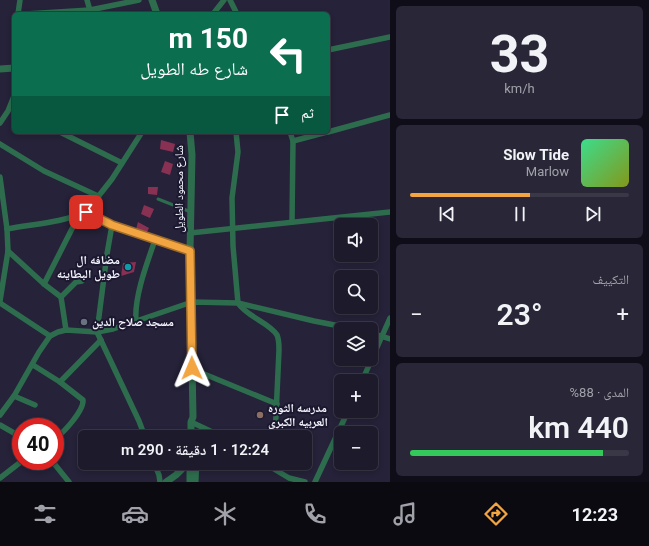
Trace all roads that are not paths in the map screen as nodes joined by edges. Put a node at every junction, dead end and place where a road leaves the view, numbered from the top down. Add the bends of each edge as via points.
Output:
1 (20, 0) edge
2 (87, 0) edge
3 (139, 0) edge
4 (152, 0) edge
5 (224, 0) edge
6 (230, 0) edge
7 (18, 12) edge
8 (90, 12) edge
9 (156, 12) edge
10 (215, 12) edge
11 (236, 12) edge
12 (390, 37) edge
13 (330, 50) edge
14 (12, 68) edge
15 (0, 69) edge
16 (12, 102) edge
17 (390, 115) edge
18 (0, 123) edge
19 (330, 131) edge
20 (69, 134) edge
21 (141, 134) edge
22 (190, 134) edge
23 (236, 134) edge
24 (291, 134) edge
25 (319, 134) edge
26 (293, 141) junction
27 (0, 144) edge
28 (122, 163) junction
29 (0, 177) edge
30 (98, 196) junction
31 (158, 199) dead end
32 (86, 212) junction
33 (191, 212) junction
34 (390, 212) edge
35 (79, 215) junction
36 (292, 222) junction
37 (112, 225) junction
38 (233, 228) junction
39 (7, 229) junction
40 (190, 233) junction
41 (0, 236) edge
42 (7, 239) junction
43 (155, 240) junction
44 (8, 250) junction
45 (190, 251) junction
46 (82, 282) dead end
47 (44, 284) junction
48 (61, 297) junction
49 (0, 302) edge
50 (192, 302) junction
51 (238, 303) junction
52 (390, 318) edge
53 (136, 321) junction
54 (334, 325) edge
55 (66, 330) junction
56 (97, 332) junction
57 (378, 335) edge
58 (50, 336) junction
59 (383, 336) junction
60 (390, 339) edge
61 (102, 340) junction
62 (33, 365) junction
63 (192, 368) junction
64 (365, 374) edge
65 (60, 382) junction
66 (14, 396) junction
67 (277, 404) junction
68 (35, 405) dead end
69 (0, 415) edge
70 (345, 418) edge
71 (193, 421) junction
72 (0, 425) edge
73 (142, 430) edge
74 (192, 430) edge
75 (195, 430) edge
76 (210, 430) edge
77 (275, 430) edge
78 (64, 431) edge
79 (12, 432) edge
80 (12, 469) edge
81 (59, 470) edge
82 (157, 470) edge
83 (181, 470) edge
84 (189, 470) edge
85 (196, 470) edge
86 (278, 470) edge
87 (0, 478) edge
88 (69, 482) edge
89 (160, 482) edge
90 (166, 482) edge
91 (190, 482) edge
92 (196, 482) edge
93 (305, 482) edge
94 (315, 482) edge

1 - 7 street
2 - 8 street
3 - 8 street
4 - 9 street
5 - 10 street
6 - 11 street
12 - 13 street
14 - 15 street
16 - 18 street
17 - 19 street
20 - 28 street
21 - 28 street
22 - 33 street, شارع محمود الطويل
23 - 38 street via 238,152 232,198
24 - 26 street
25 - 26 street
26 - 36 street
27 - 30 street via 44,171
28 - 30 street
29 - 39 street
30 - 32 street
31 - 33 lane
32 - 35 street
32 - 37 street
33 - 40 street, شارع محمود الطويل
34 - 36 street
35 - 39 street
35 - 47 street
36 - 38 street
37 - 43 street
37 - 56 street
38 - 40 street
38 - 51 street
39 - 42 street
40 - 45 street, شارع محمود الطويل
41 - 42 street
42 - 44 street
43 - 45 street
43 - 53 street via 136,305
44 - 47 street
44 - 49 street
45 - 50 street, شارع محمود الطويل
46 - 48 street via 76,282
47 - 48 street
48 - 55 street
49 - 58 street
50 - 51 street
50 - 53 street
50 - 63 street, شارع محمود الطويل
51 - 54 street
51 - 67 street via 274,331 278,338
52 - 59 street
53 - 56 street via 113,330
55 - 56 street
55 - 58 street
56 - 61 street
57 - 59 street
58 - 62 street
59 - 60 street
59 - 64 street
61 - 65 street
61 - 73 street
62 - 65 street
62 - 66 street
63 - 67 street
63 - 71 street, شارع محمود الطويل
65 - 78 street via 81,398 83,404
66 - 68 street
66 - 69 street
67 - 77 street
70 - 94 street
71 - 74 street, شارع محمود الطويل
71 - 75 street
71 - 76 street
72 - 79 street
80 - 87 street
81 - 88 street
82 - 89 street
83 - 90 street
84 - 91 street
85 - 92 street
86 - 93 street via 289,478

